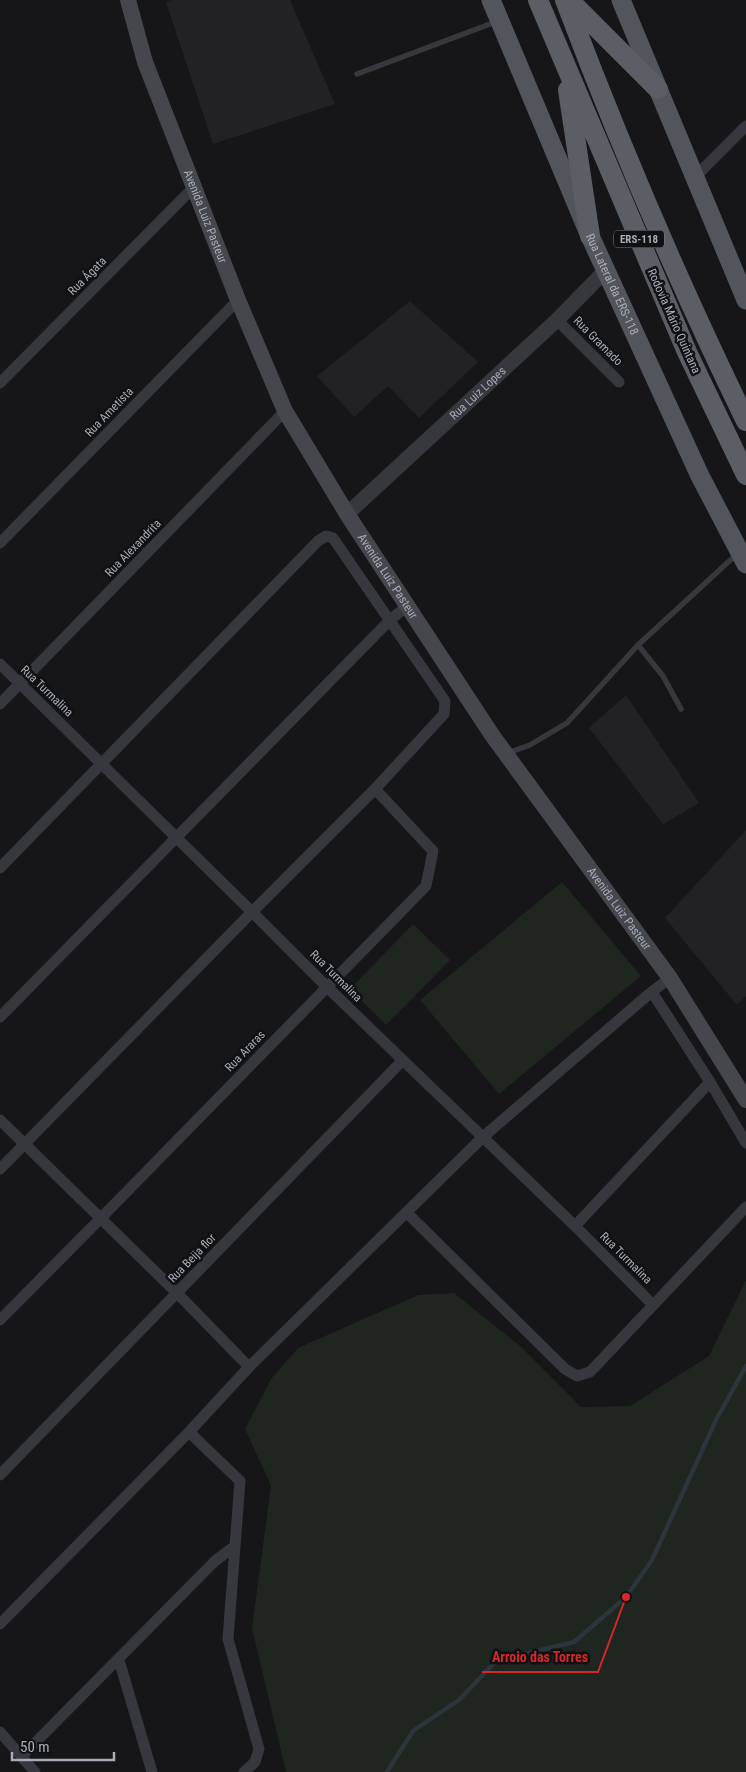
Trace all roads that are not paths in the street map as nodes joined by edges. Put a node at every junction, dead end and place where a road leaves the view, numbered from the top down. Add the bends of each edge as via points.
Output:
1 (128, 0) edge
2 (491, 0) edge
3 (538, 0) edge
4 (567, 0) edge
5 (621, 0) edge
6 (499, 20) junction
7 (563, 61) junction
8 (357, 74) dead end
9 (658, 89) junction
10 (746, 126) edge
11 (695, 177) junction
12 (194, 187) junction
13 (590, 236) junction
14 (606, 270) junction
15 (238, 300) junction
16 (746, 300) edge
17 (556, 320) junction
18 (619, 382) dead end
19 (0, 383) edge
20 (285, 411) junction
21 (746, 421) edge
22 (746, 475) edge
23 (347, 514) junction
24 (0, 544) edge
25 (743, 557) edge
26 (406, 606) junction
27 (390, 620) junction
28 (638, 645) junction
29 (0, 664) edge
30 (20, 684) junction
31 (0, 704) edge
32 (681, 709) dead end
33 (506, 754) junction
34 (102, 764) junction
35 (375, 789) junction
36 (176, 838) junction
37 (0, 868) edge
38 (252, 912) junction
39 (670, 978) junction
40 (327, 987) junction
41 (652, 992) junction
42 (0, 1017) edge
43 (403, 1060) junction
44 (710, 1082) junction
45 (746, 1100) edge
46 (0, 1120) edge
47 (483, 1137) junction
48 (746, 1143) edge
49 (24, 1144) junction
50 (0, 1168) edge
51 (746, 1207) edge
52 (407, 1213) junction
53 (101, 1218) junction
54 (575, 1226) junction
55 (178, 1294) junction
56 (653, 1305) junction
57 (0, 1320) edge
58 (249, 1366) junction
59 (189, 1432) junction
60 (0, 1475) edge
61 (235, 1546) junction
62 (0, 1624) edge
63 (119, 1660) junction
64 (0, 1732) edge
65 (22, 1756) junction
66 (35, 1772) edge
67 (152, 1772) edge
68 (244, 1772) edge

1 - 12 main road, Avenida Luiz Pasteur via 145,62
2 - 6 main road, Rua Lateral da ERS-118
3 - 7 highway, Rodovia Mário Quintana / ERS-118
4 - 9 highway
4 - 21 highway, Rodovia Mário Quintana / ERS-118 via 585,53 681,281
5 - 9 main road
6 - 8 lane
6 - 13 main road, Rua Lateral da ERS-118
7 - 13 highway
7 - 22 highway, Rodovia Mário Quintana / ERS-118 via 687,352
9 - 11 main road
10 - 11 street
11 - 16 main road
12 - 15 main road, Avenida Luiz Pasteur
12 - 19 street, Rua Ágata
13 - 14 main road, Rua Lateral da ERS-118
14 - 17 street, Rua Luiz Lopes
14 - 25 main road, Rua Lateral da ERS-118 via 700,476
15 - 20 main road, Avenida Luiz Pasteur
15 - 24 street, Rua Ametista
17 - 18 street, Rua Gramado
17 - 23 street, Rua Luiz Lopes
20 - 23 main road, Avenida Luiz Pasteur
20 - 30 street, Rua Alexandrita
23 - 26 main road, Avenida Luiz Pasteur
25 - 28 lane
26 - 27 street
26 - 33 main road, Avenida Luiz Pasteur
27 - 34 street via 333,538 326,536
27 - 35 street via 445,701 444,714
27 - 36 street
28 - 32 lane via 663,676
28 - 33 lane via 567,723 530,745
29 - 30 street, Rua Turmalina
30 - 31 street, Rua Alexandrita
30 - 34 street, Rua Turmalina
33 - 39 main road, Avenida Luiz Pasteur
34 - 36 street, Rua Turmalina
34 - 37 street
35 - 38 street
35 - 40 street, Rua Araras via 432,851 426,886
36 - 38 street, Rua Turmalina
36 - 42 street
38 - 40 street, Rua Turmalina
38 - 49 street
39 - 41 street
39 - 45 main road, Avenida Luiz Pasteur
40 - 43 street, Rua Turmalina
40 - 53 street, Rua Araras
41 - 44 street
41 - 47 street
43 - 47 street, Rua Turmalina
43 - 55 street, Rua Beija flor
44 - 48 street
44 - 54 street
46 - 49 street
47 - 52 street
47 - 54 street, Rua Turmalina
49 - 50 street
49 - 53 street
51 - 56 street
52 - 56 street via 565,1369 577,1376 590,1372
52 - 58 street
53 - 55 street
53 - 57 street, Rua Araras
54 - 56 street, Rua Turmalina
55 - 58 street
55 - 60 street, Rua Beija flor
58 - 59 street
59 - 61 street via 240,1481
59 - 62 street
61 - 63 street via 215,1561
61 - 68 street via 228,1638 259,1749 255,1762
63 - 65 street
63 - 67 street
64 - 65 street
65 - 66 street

